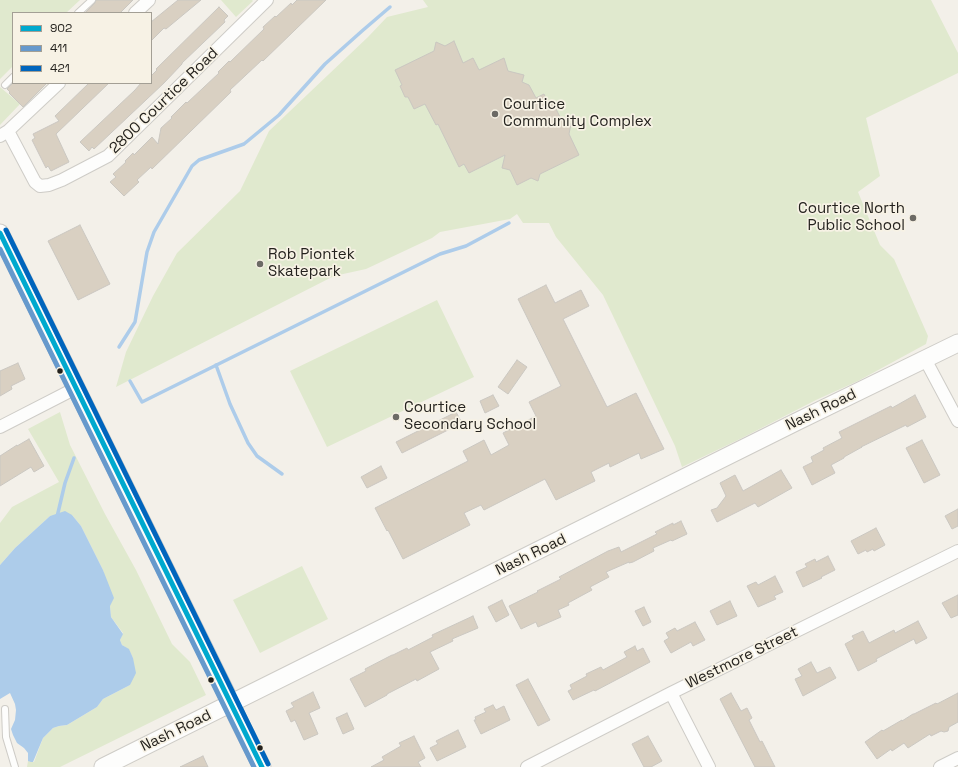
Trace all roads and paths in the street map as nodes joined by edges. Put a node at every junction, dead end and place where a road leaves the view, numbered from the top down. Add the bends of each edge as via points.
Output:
1 (92, 0) edge
2 (149, 0) edge
3 (267, 0) edge
4 (79, 12) edge
5 (136, 12) edge
6 (12, 78) edge
7 (58, 84) edge
8 (5, 85) dead end
9 (4, 134) edge
10 (0, 233) edge
11 (958, 342) edge
12 (925, 359) junction
13 (76, 388) junction
14 (958, 421) edge
15 (0, 427) edge
16 (958, 551) edge
17 (671, 693) junction
18 (231, 703) junction
19 (5, 709) dead end
20 (958, 758) edge
21 (15, 767) edge
22 (103, 767) edge
23 (262, 767) edge
24 (527, 767) edge
25 (710, 767) edge
26 (940, 767) edge

1 - 4 lane
2 - 5 street
3 - 9 street, 2800 Courtice Road via 108,156 62,180 40,186
6 - 8 lane
7 - 9 street, 2800 Courtice Road
10 - 13 street
11 - 12 street, Nash Road
12 - 14 street
12 - 18 street, Nash Road
13 - 15 street
13 - 18 street
16 - 17 street, Westmore Street
17 - 24 street, Westmore Street
17 - 25 street
18 - 22 street, Nash Road
18 - 23 street
19 - 21 lane via 6,737
20 - 26 street

